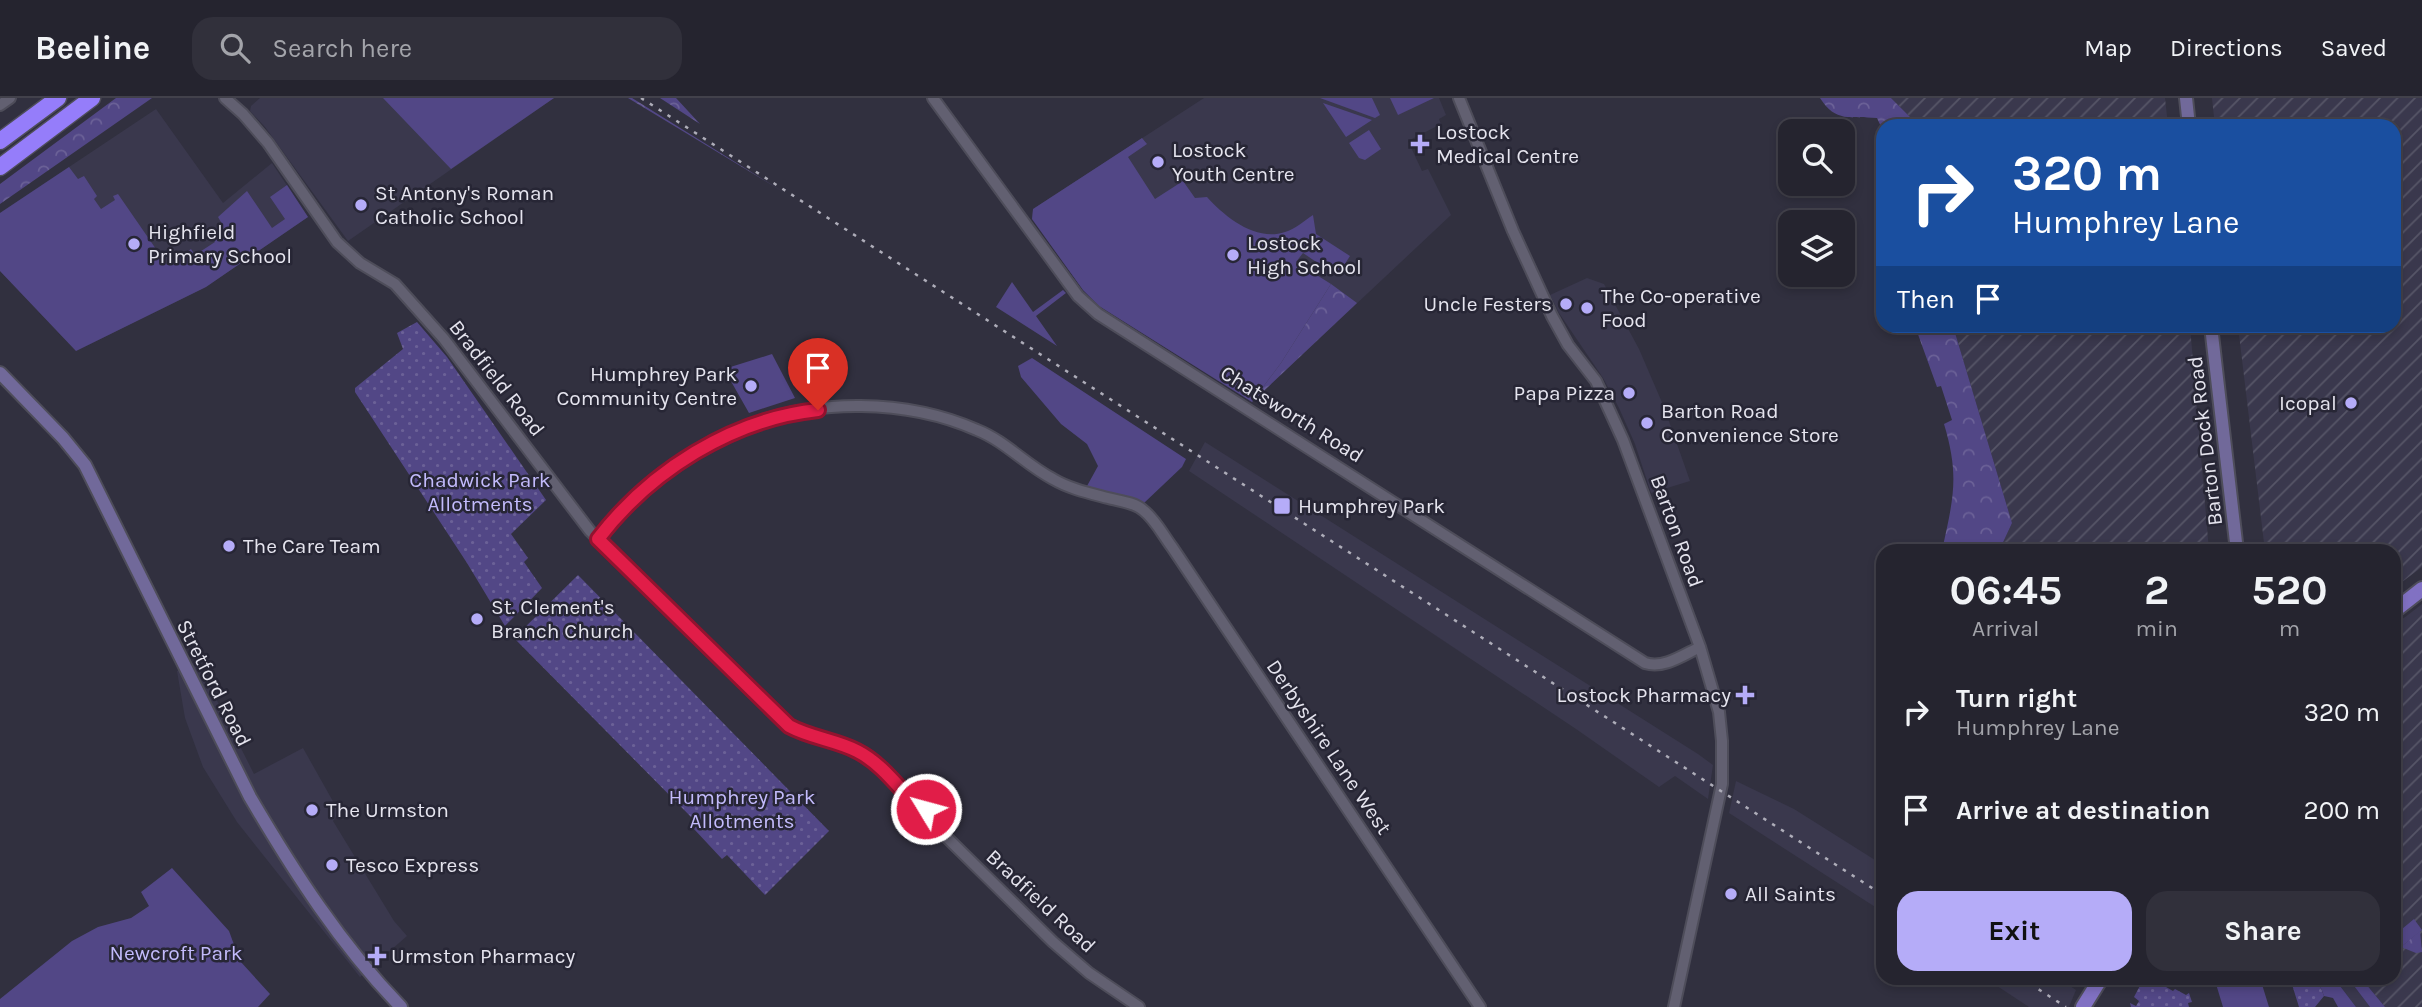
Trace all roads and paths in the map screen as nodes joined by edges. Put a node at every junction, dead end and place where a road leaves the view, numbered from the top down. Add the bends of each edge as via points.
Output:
1 (10, 98) edge
2 (58, 98) edge
3 (92, 98) edge
4 (225, 98) edge
5 (933, 98) edge
6 (1459, 98) edge
7 (2186, 98) edge
8 (0, 105) edge
9 (2188, 119) edge
10 (0, 141) edge
11 (0, 167) edge
12 (2212, 333) edge
13 (0, 373) edge
14 (598, 539) junction
15 (2236, 544) edge
16 (2422, 589) edge
17 (2401, 606) edge
18 (1700, 647) junction
19 (2097, 985) edge
20 (401, 1007) edge
21 (1139, 1007) edge
22 (1479, 1007) edge
23 (1674, 1007) edge
24 (2083, 1007) edge

1 - 8 street
2 - 10 highway
3 - 11 highway
4 - 14 street, Bradfield Road via 268,143 337,242 360,263 395,284 444,339
5 - 18 street, Chatsworth Road via 1078,296 1098,314 1645,663 1664,663
6 - 18 street, Barton Road via 1552,316 1596,381 1623,440
7 - 9 main road
12 - 15 main road, Barton Dock Road
13 - 20 main road, Stretford Road via 85,465 256,807 342,941
14 - 21 street, Bradfield Road via 789,726 857,751 884,770 911,800 924,800 923,814 1046,936
14 - 22 street, Derbyshire Lane West via 648,487 716,441 759,422 832,408 889,408 944,418 992,436 1066,486 1143,510
16 - 17 main road
18 - 23 street, Barton Road via 1719,712 1722,784
19 - 24 main road

